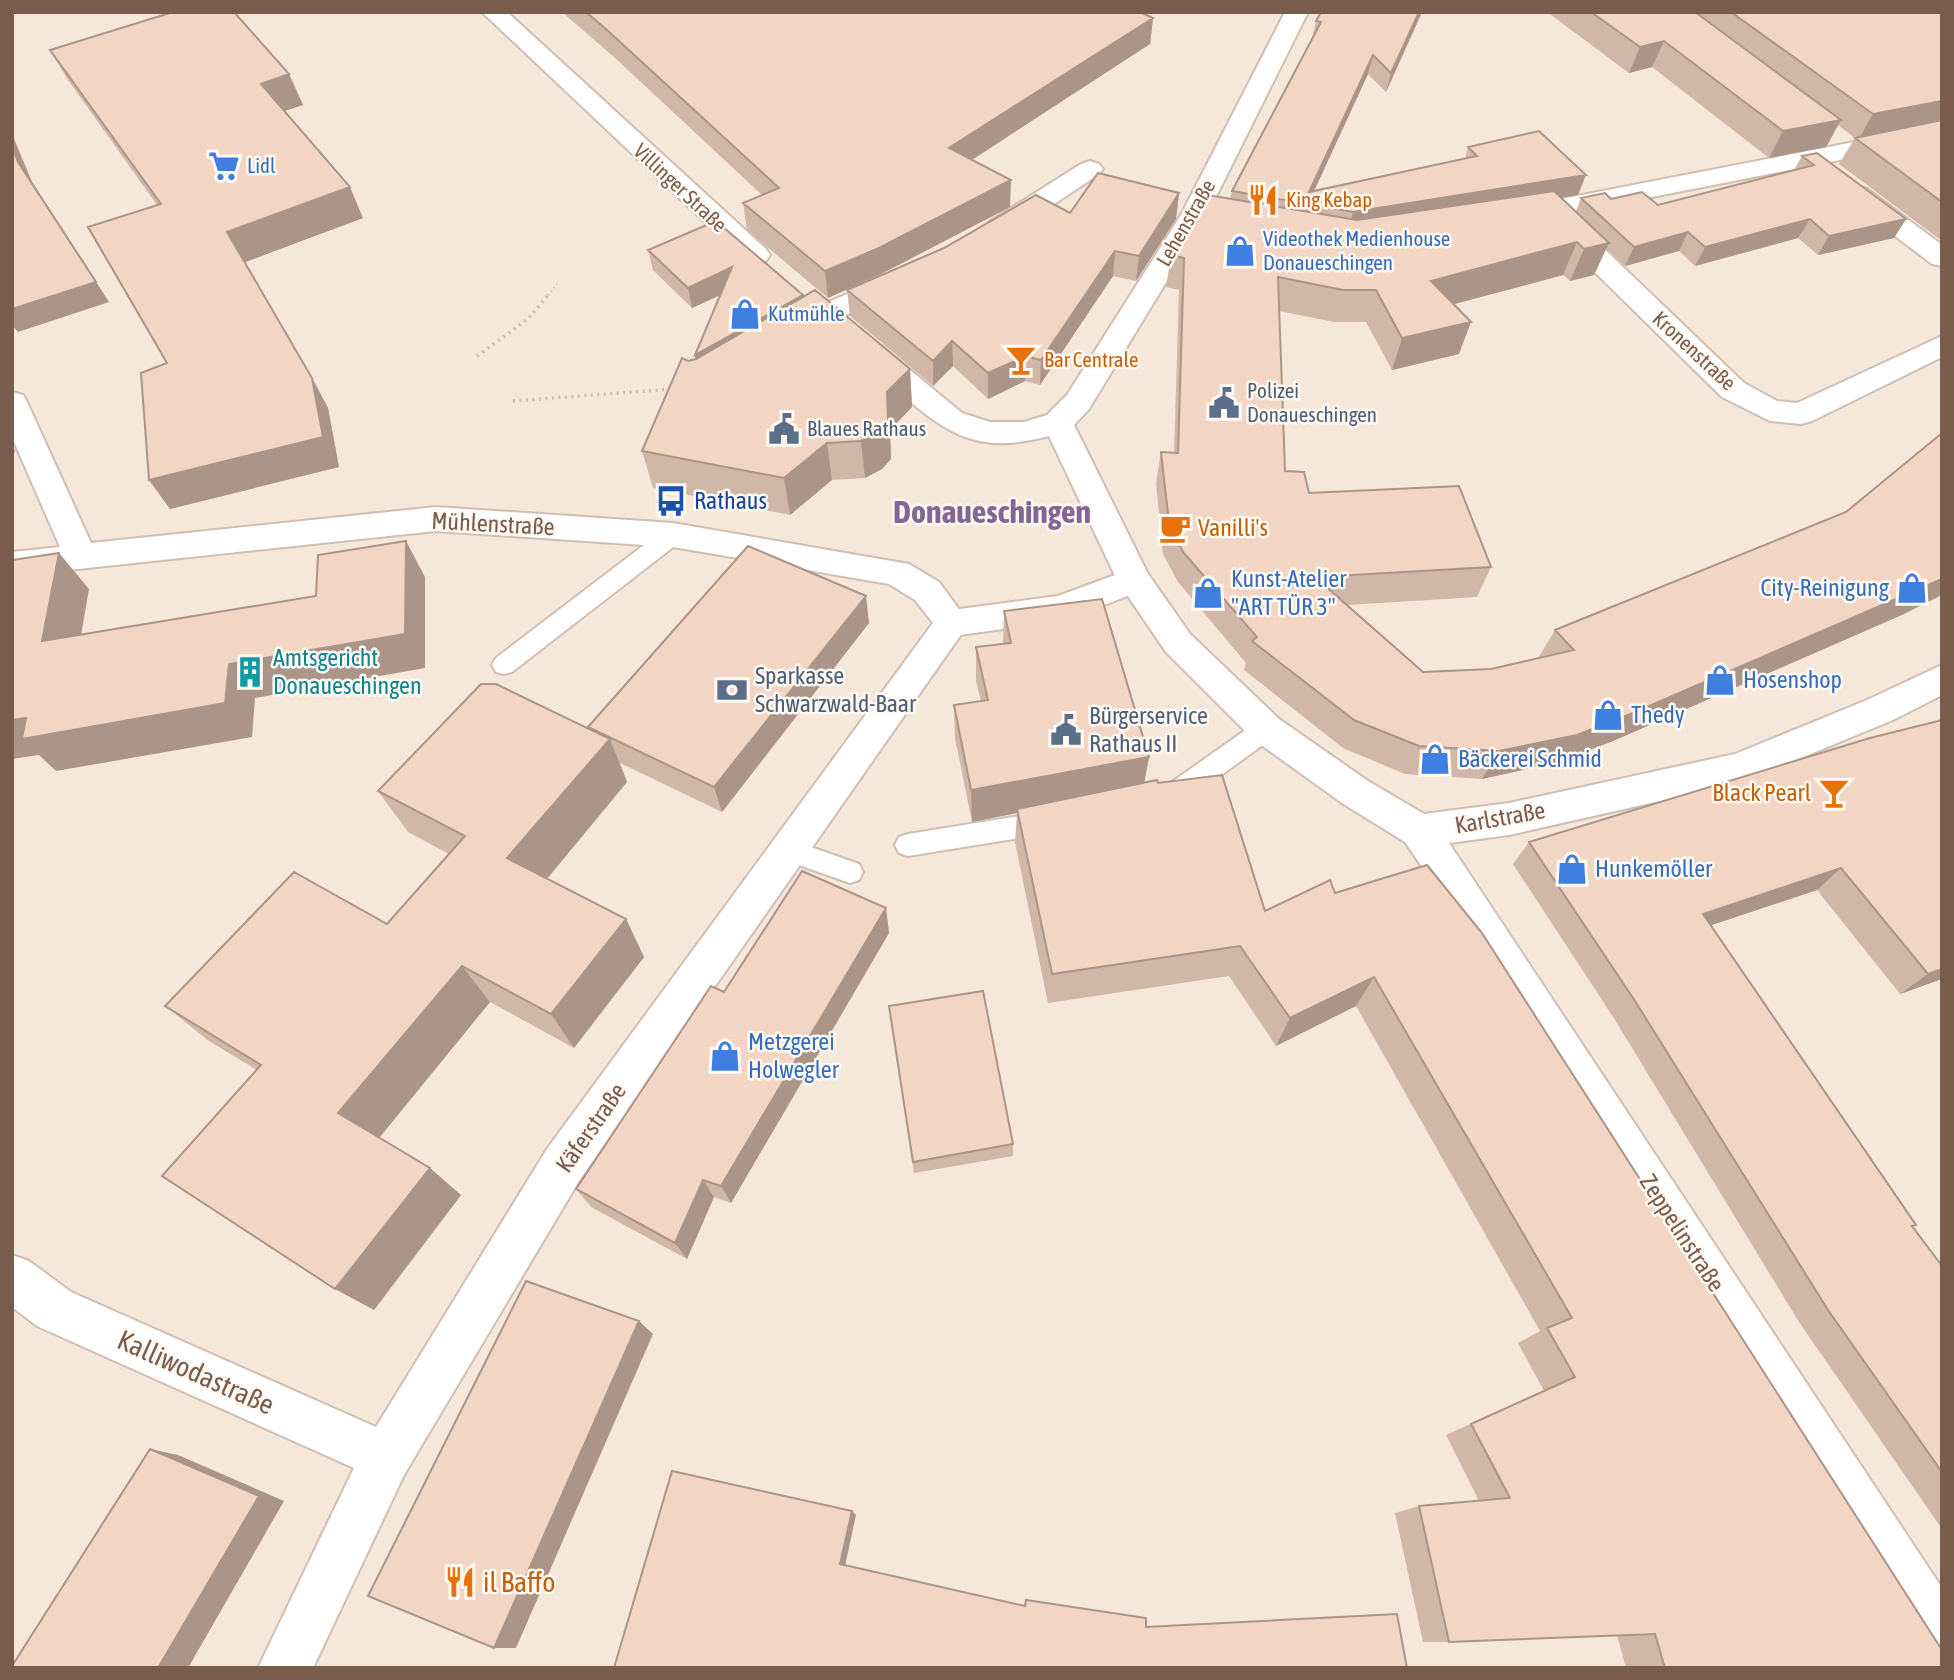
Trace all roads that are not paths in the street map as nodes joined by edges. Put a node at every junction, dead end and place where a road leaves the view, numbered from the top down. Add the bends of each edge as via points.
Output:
1 (493, 12) edge
2 (1297, 12) edge
3 (1942, 132) edge
4 (1830, 135) edge
5 (1852, 151) junction
6 (1812, 160) junction
7 (1090, 169) dead end
8 (1548, 211) junction
9 (1495, 219) edge
10 (981, 238) edge
11 (1942, 258) edge
12 (773, 270) edge
13 (922, 271) edge
14 (1942, 345) edge
15 (12, 401) edge
16 (1058, 423) junction
17 (673, 535) junction
18 (80, 555) junction
19 (12, 564) edge
20 (1134, 580) junction
21 (952, 623) junction
22 (504, 665) dead end
23 (1942, 679) edge
24 (1266, 729) junction
25 (1146, 802) edge
26 (1080, 816) edge
27 (1419, 831) junction
28 (908, 845) dead end
29 (788, 850) junction
30 (850, 873) dead end
31 (12, 1278) edge
32 (386, 1457) junction
33 (1942, 1636) edge
34 (286, 1668) edge

1 - 12 street, Villinger Straße
2 - 16 street, Lehenstraße via 1206,218 1078,402
3 - 5 street
4 - 5 street
5 - 6 street
6 - 8 street
6 - 11 street
7 - 10 street
8 - 9 street
8 - 14 street, Kronenstraße via 1733,390 1770,411 1801,414
13 - 16 street via 813,311 951,420 988,433 1024,432
15 - 18 street
16 - 20 street, Karlstraße
17 - 18 street, Mühlenstraße via 436,519
17 - 21 street, Mühlenstraße via 897,573 927,592
17 - 22 lane
18 - 19 street, Mühlenstraße
20 - 21 street via 1062,608
20 - 24 street, Karlstraße via 1178,643
21 - 29 street, Käferstraße
23 - 27 street, Karlstraße via 1740,768 1509,819
24 - 25 lane via 1173,796
24 - 27 street, Karlstraße
26 - 28 lane
27 - 33 street, Zeppelinstraße
29 - 30 lane
29 - 32 street, Käferstraße via 563,1166
31 - 32 street, Kalliwodastraße via 54,1309
32 - 34 street, Käferstraße

